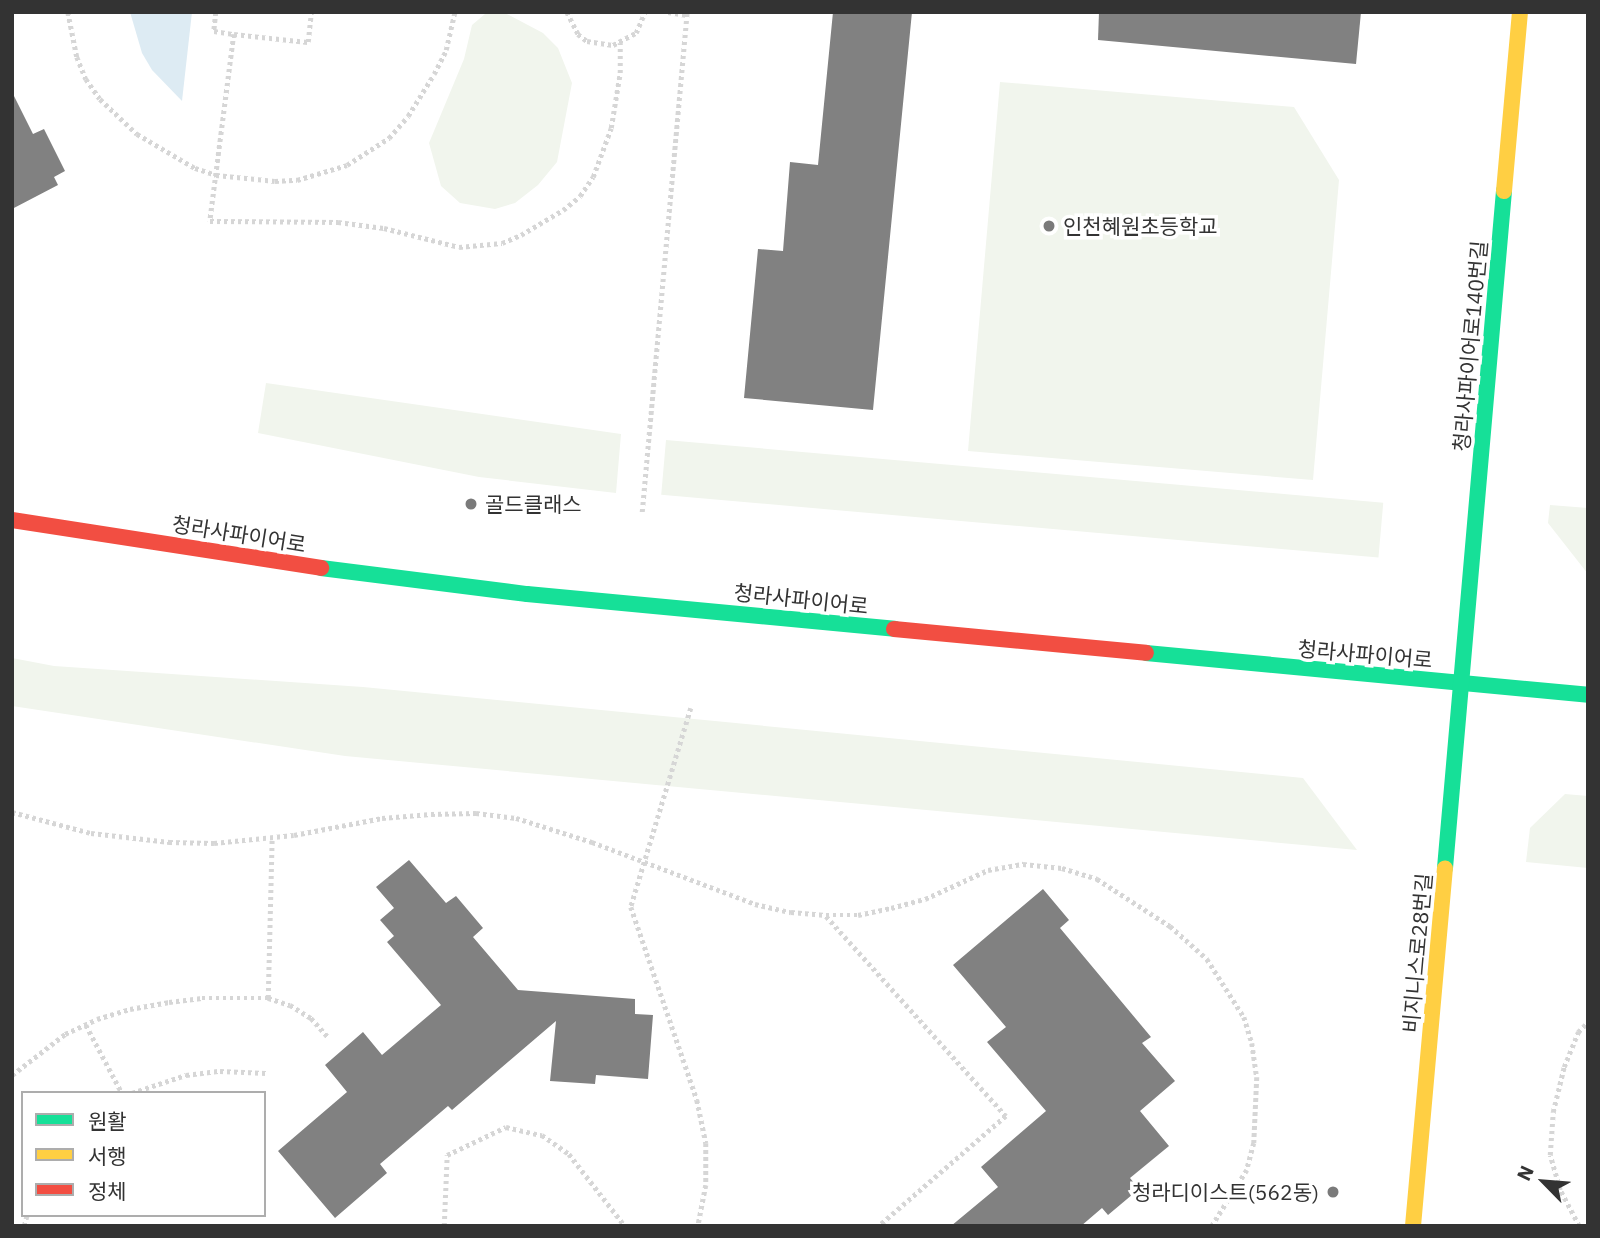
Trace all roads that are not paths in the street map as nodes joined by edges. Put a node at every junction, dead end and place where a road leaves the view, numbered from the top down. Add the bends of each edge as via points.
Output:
1 (1520, 12) edge
2 (12, 520) edge
3 (1461, 684) junction
4 (1588, 695) edge
5 (1413, 1226) edge

1 - 3 street, 청라사파이어로140번길
2 - 3 street, 청라사파이어로 via 286,563 527,594
3 - 4 street, 청라사파이어로
3 - 5 street, 비지니스로28번길

